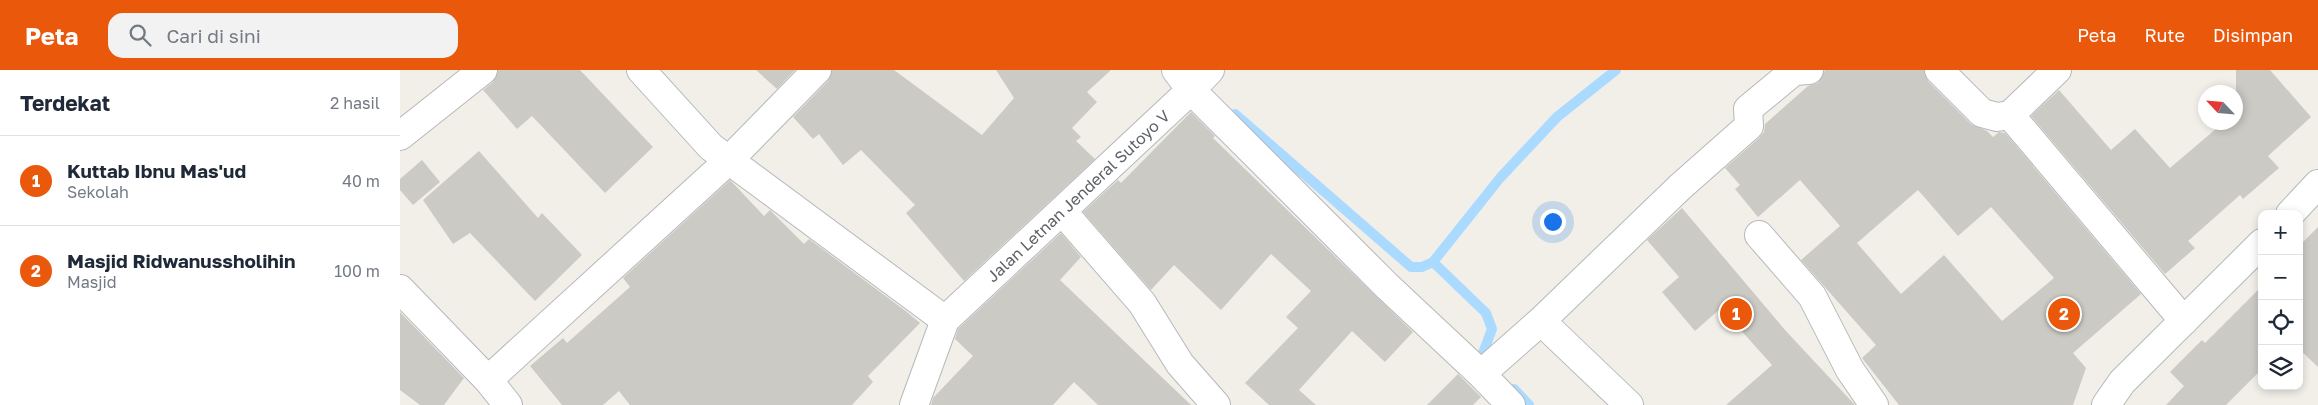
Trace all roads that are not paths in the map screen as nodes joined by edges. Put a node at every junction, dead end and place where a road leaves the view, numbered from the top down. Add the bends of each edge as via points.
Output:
1 (482, 70) edge
2 (641, 70) edge
3 (817, 70) edge
4 (1210, 70) edge
5 (1809, 70) edge
6 (1939, 70) edge
7 (2057, 70) edge
8 (1184, 80) edge
9 (2010, 115) junction
10 (400, 136) edge
11 (728, 161) junction
12 (2318, 184) edge
13 (2294, 210) edge
14 (1062, 211) junction
15 (1759, 236) dead end
16 (2258, 247) edge
17 (400, 289) edge
18 (945, 320) junction
19 (1541, 320) junction
20 (2184, 321) junction
21 (1488, 368) junction
22 (488, 380) junction
23 (508, 405) edge
24 (914, 405) edge
25 (1216, 405) edge
26 (1511, 405) edge
27 (1628, 405) edge
28 (1874, 405) edge
29 (2106, 405) edge

1 - 10 street
2 - 11 street via 711,147
3 - 11 street
4 - 8 street, Jalan Letnan Jenderal Sutoyo V
5 - 19 street via 1794,70 1748,109 1749,126 1680,186
6 - 9 street via 1982,113 1997,117
7 - 9 street
8 - 14 street, Jalan Letnan Jenderal Sutoyo V
8 - 21 street via 1387,286
9 - 20 street
11 - 18 street
11 - 22 street
12 - 13 street
14 - 18 street, Jalan Letnan Jenderal Sutoyo V
14 - 25 street via 1142,303 1180,364
15 - 28 street via 1812,296 1850,370
16 - 20 street
17 - 22 street
18 - 24 street
19 - 21 street
19 - 27 street
20 - 29 street via 2122,382
21 - 26 street
22 - 23 street

